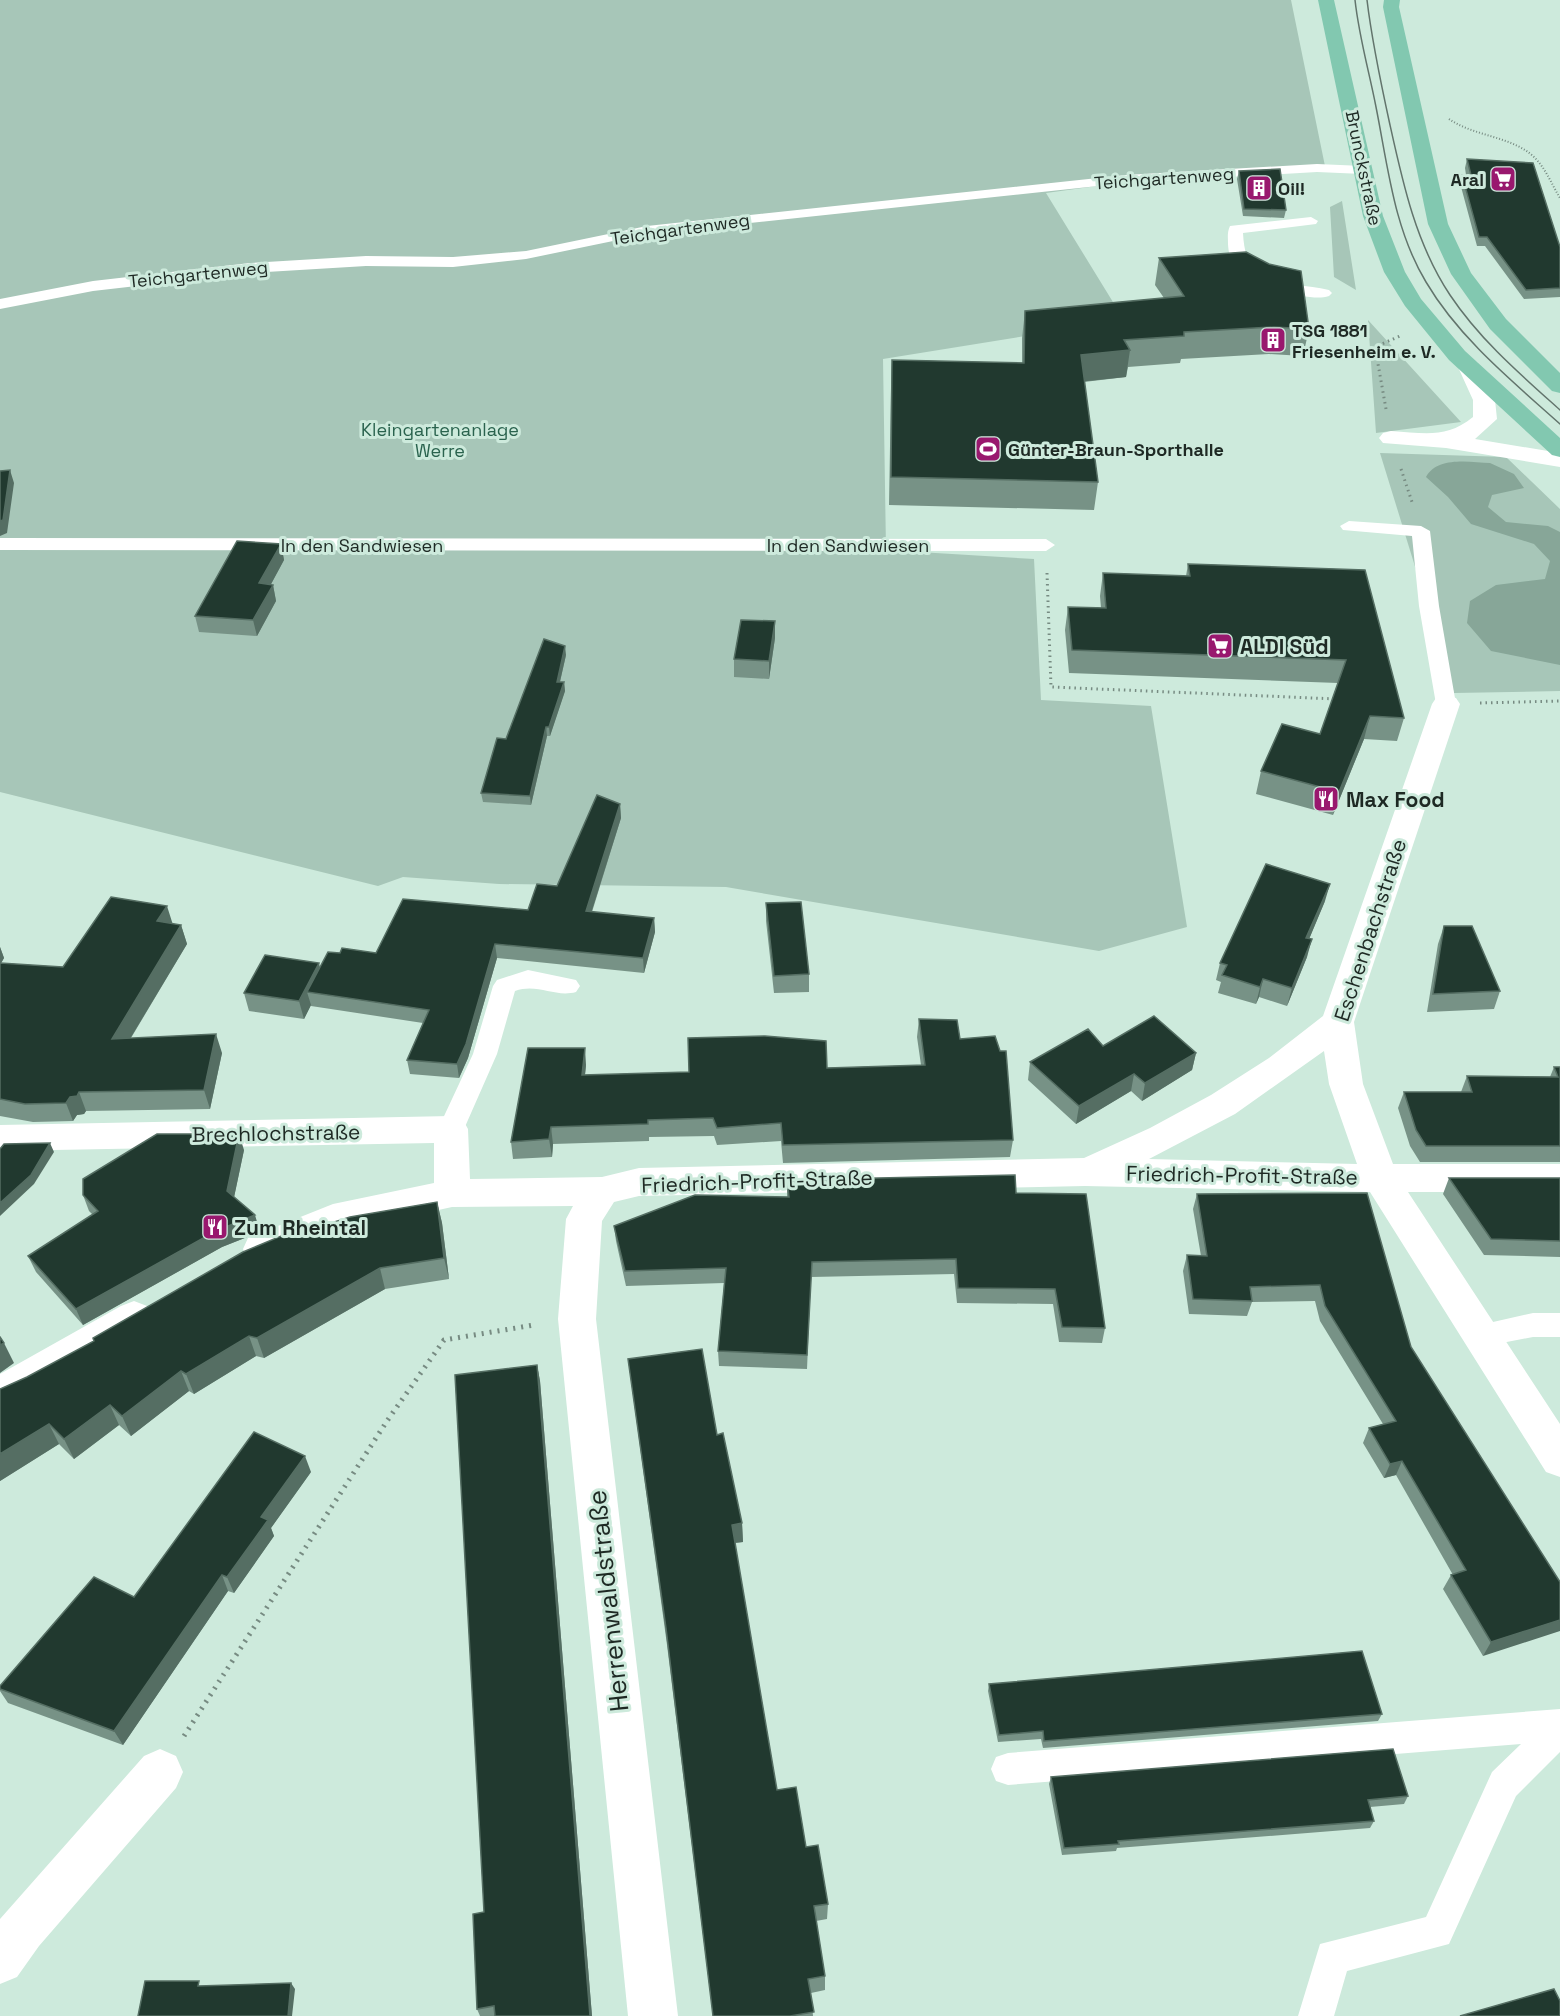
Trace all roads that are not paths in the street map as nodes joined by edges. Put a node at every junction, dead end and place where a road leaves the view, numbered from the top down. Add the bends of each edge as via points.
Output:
1 (1326, 0) edge
2 (1395, 2) edge
3 (1363, 170) junction
4 (1311, 221) dead end
5 (1324, 293) dead end
6 (0, 304) edge
7 (1469, 367) junction
8 (1560, 386) edge
9 (1391, 438) dead end
10 (1446, 441) junction
11 (1560, 450) edge
12 (1560, 460) edge
13 (1349, 526) dead end
14 (0, 544) edge
15 (1046, 545) road end
16 (1446, 704) joint
17 (567, 986) dead end
18 (1337, 1022) junction
19 (451, 1129) junction
20 (0, 1138) edge
21 (1085, 1172) junction
22 (1380, 1178) junction
23 (1560, 1178) edge
24 (602, 1191) junction
25 (452, 1193) junction
26 (236, 1260) edge
27 (162, 1300) edge
28 (1560, 1325) edge
29 (1481, 1335) junction
30 (0, 1394) edge
31 (1560, 1459) edge
32 (1560, 1727) edge
33 (1008, 1769) dead end
34 (160, 1772) road end
35 (0, 1960) edge
36 (653, 2016) edge
37 (1316, 2016) edge

1 - 3 main road, Brunckstraße
2 - 8 main road via 1438,224 1461,274 1492,316
3 - 6 lane, Teichgartenweg via 1317,168 1125,179 647,230 526,255 453,262 366,261 250,268 93,286
3 - 7 main road, Brunckstraße via 1371,211 1394,270 1413,300
4 - 5 lane via 1235,229 1235,253 1254,282
7 - 10 street via 1484,400 1485,419 1468,434
7 - 11 main road, Brunckstraße
9 - 10 street
10 - 12 street
13 - 16 lane, Eschenbachstraße via 1421,531 1428,606
14 - 15 lane, In den Sandwiesen
16 - 18 street, Eschenbachstraße
17 - 19 lane via 528,978 505,986 485,1054
18 - 21 street via 1295,1059 1238,1096 1164,1139
18 - 22 street, Eschenbachstraße via 1346,1083
19 - 20 street, Brechlochstraße
19 - 25 street
21 - 22 street, Friedrich-Profit-Straße
21 - 24 street, Friedrich-Profit-Straße via 639,1182
22 - 23 street, Friedrich-Profit-Straße
22 - 29 street, Eschenbachstraße
24 - 25 street, Friedrich-Profit-Straße
24 - 36 street, Herrenwaldstraße via 584,1219 577,1319
25 - 26 street, Friedrich-Profit-Straße via 333,1219
27 - 30 street
28 - 29 lane
29 - 31 street, Eschenbachstraße
32 - 33 lane
32 - 37 lane via 1504,1784 1437,1932 1333,1957
34 - 35 street via 22,1929

